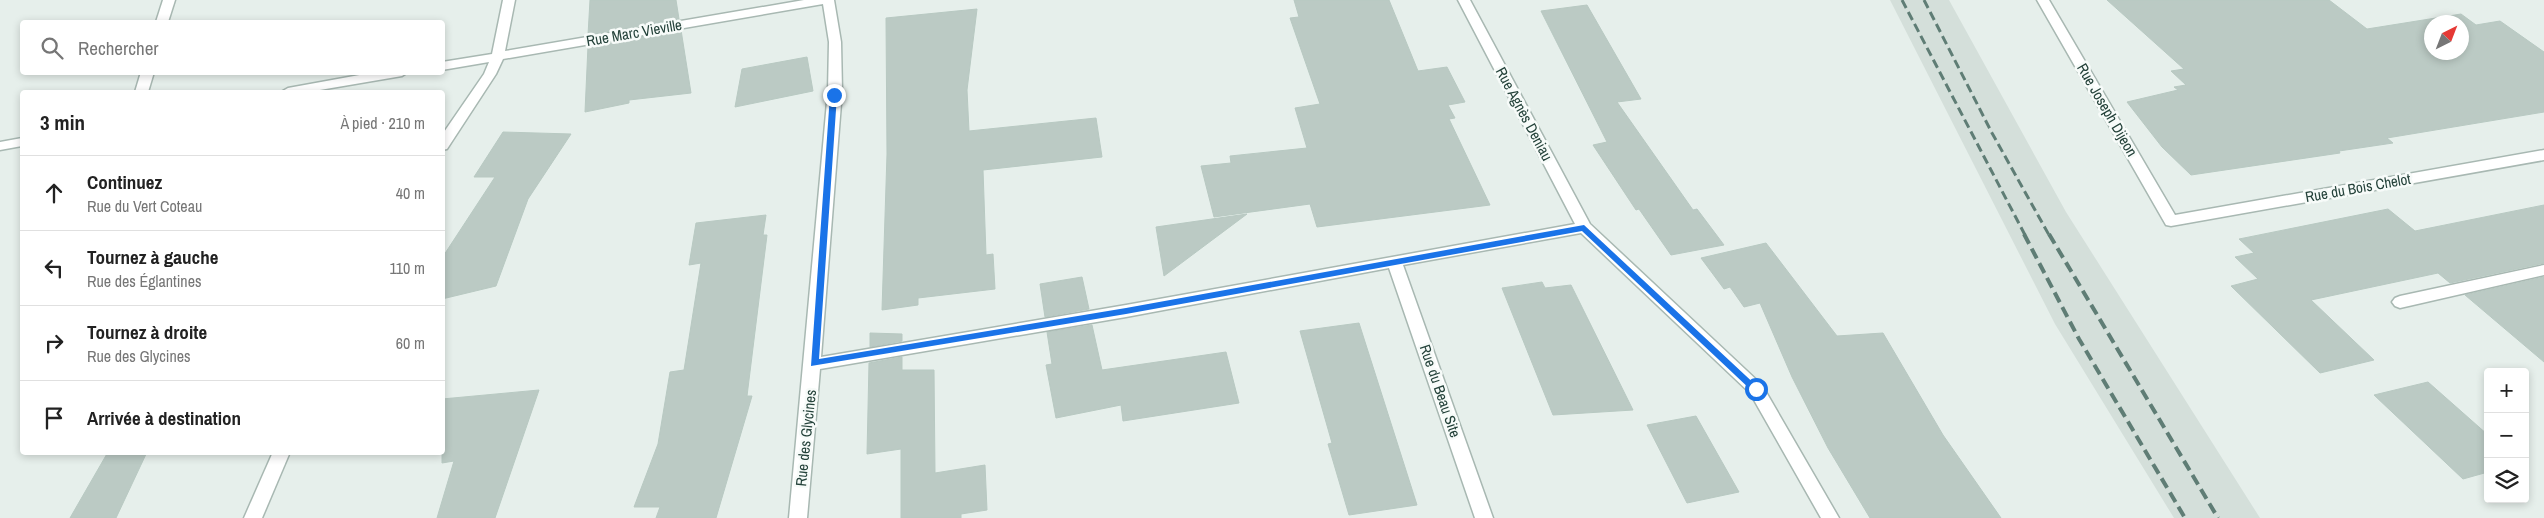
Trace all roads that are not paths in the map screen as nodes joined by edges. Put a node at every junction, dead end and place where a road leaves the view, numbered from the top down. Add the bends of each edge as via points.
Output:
1 (168, 0) edge
2 (508, 0) edge
3 (827, 0) edge
4 (1464, 0) edge
5 (2043, 0) edge
6 (163, 20) edge
7 (496, 58) junction
8 (445, 66) edge
9 (147, 75) edge
10 (385, 75) edge
11 (143, 90) edge
12 (299, 90) edge
13 (20, 142) edge
14 (445, 142) edge
15 (0, 146) edge
16 (2544, 155) edge
17 (2171, 221) joint
18 (1584, 228) junction
19 (1395, 264) junction
20 (2544, 270) edge
21 (2400, 302) dead end
22 (814, 364) junction
23 (281, 455) edge
24 (253, 518) edge
25 (798, 518) edge
26 (1484, 518) edge
27 (1830, 518) edge

1 - 6 street
2 - 7 street
3 - 7 street, Rue Marc Vieville
3 - 22 street, Rue des Glycines via 835,20 834,95
4 - 18 street, Rue Agnès Deniau
5 - 17 street, Rue Joseph Dijeon
7 - 8 street, Rue Marc Vieville
7 - 14 street via 490,74
9 - 11 street
10 - 12 street
13 - 15 street
16 - 17 street, Rue du Bois Chelot
18 - 19 street
18 - 27 street, Rue Agnès Deniau via 1756,389
19 - 22 street
19 - 26 street, Rue du Beau Site
20 - 21 street
22 - 25 street, Rue des Glycines
23 - 24 street

